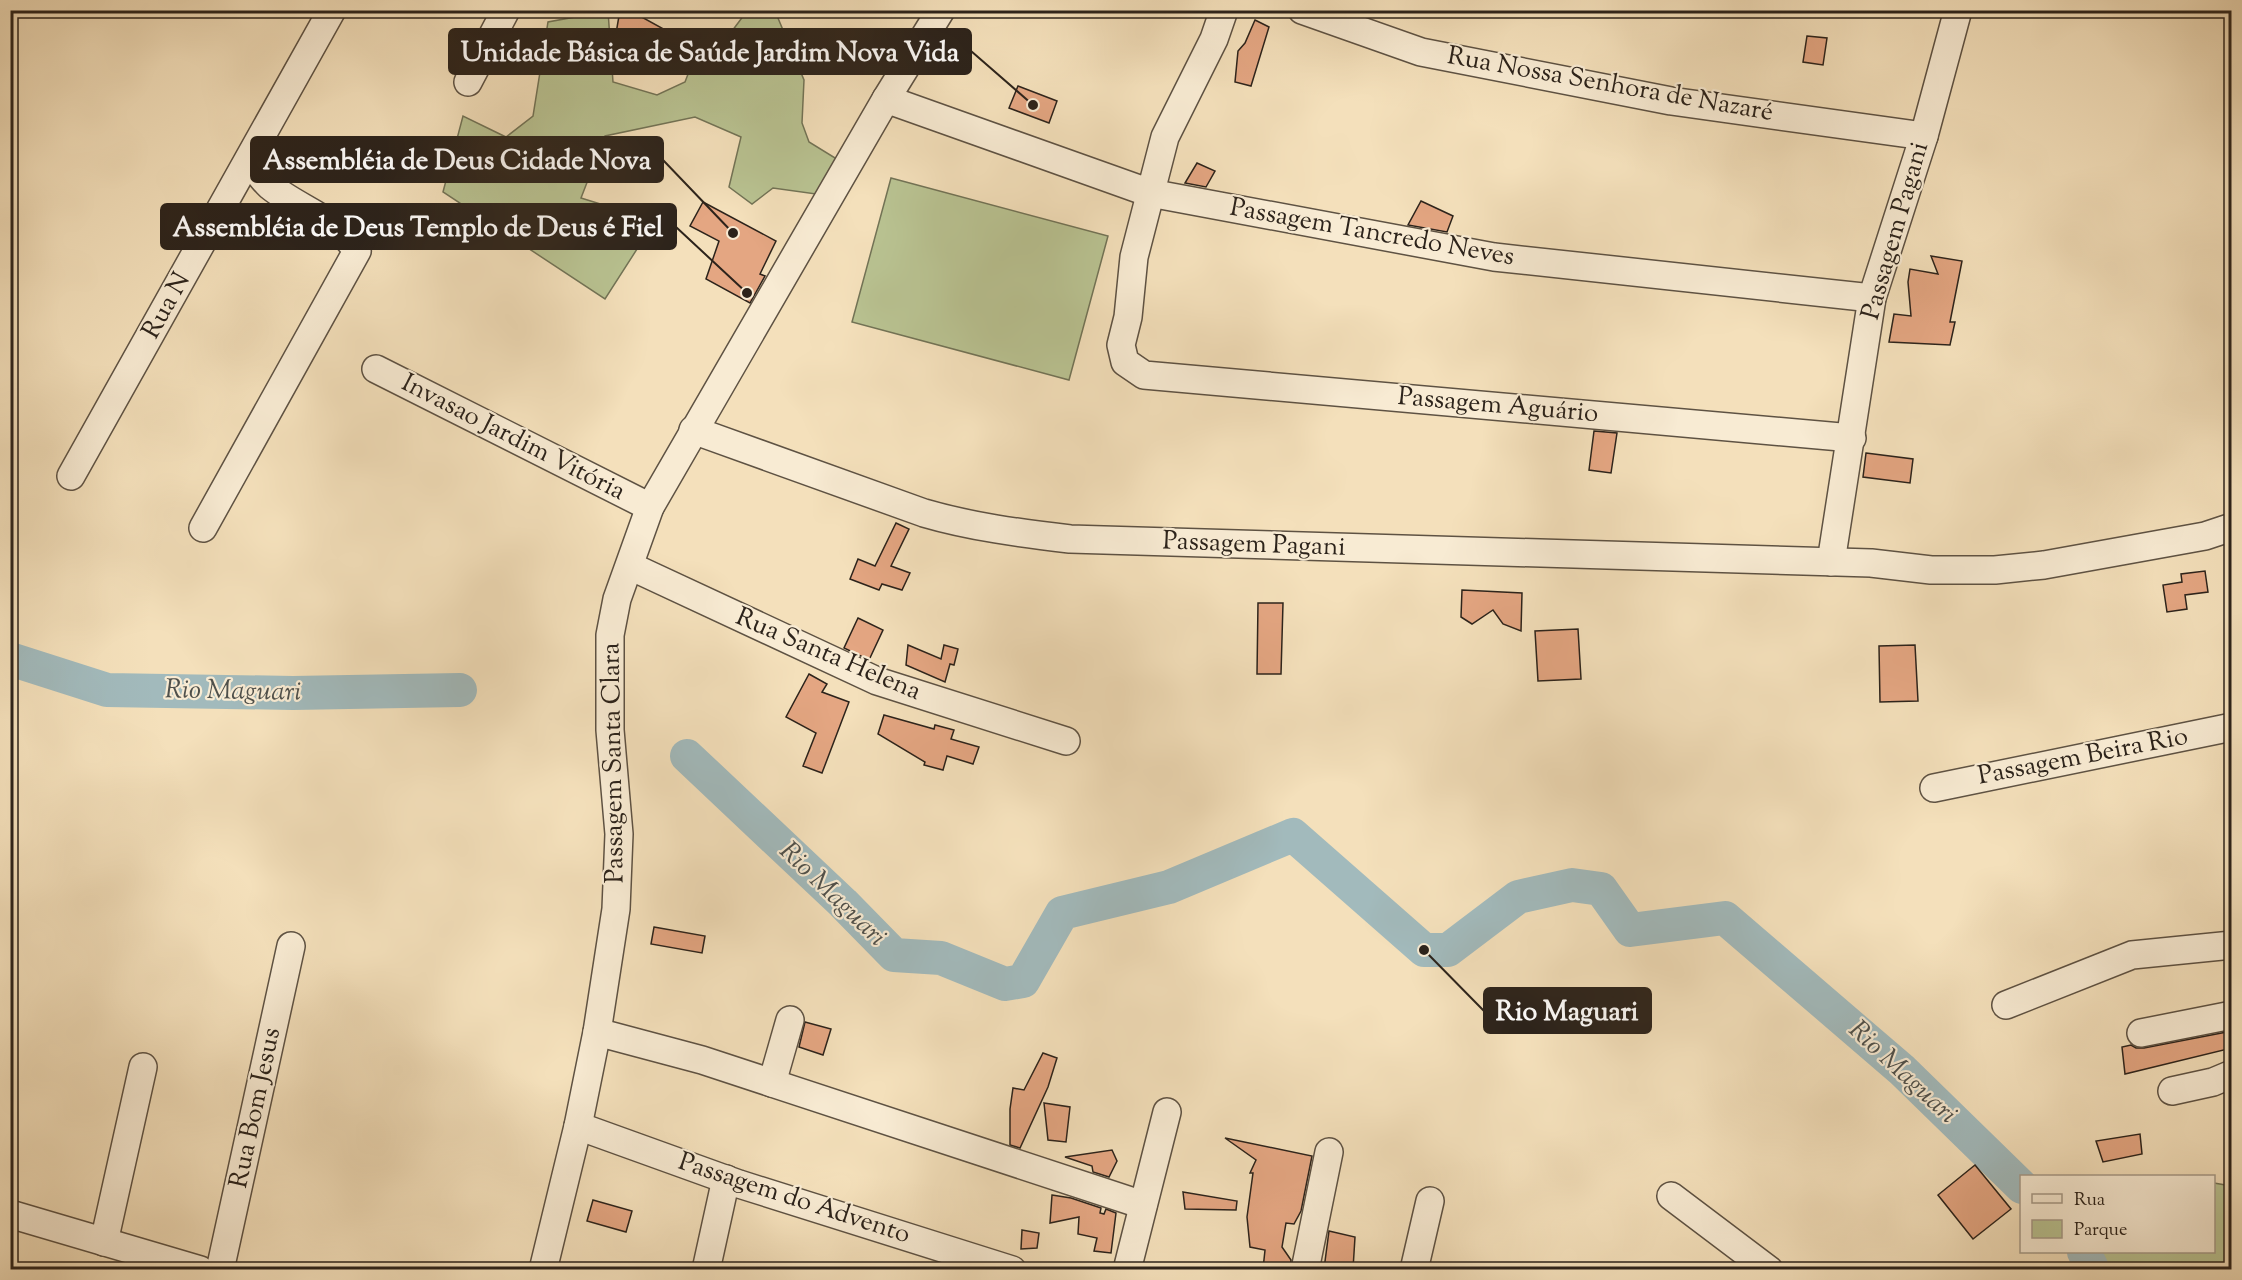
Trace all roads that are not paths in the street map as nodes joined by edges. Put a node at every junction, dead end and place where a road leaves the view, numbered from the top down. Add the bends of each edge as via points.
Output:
1 (332, 10) edge
2 (506, 10) edge
3 (941, 10) edge
4 (1224, 10) edge
5 (1302, 10) edge
6 (1958, 10) edge
7 (468, 82) dead end
8 (886, 99) junction
9 (1924, 135) junction
10 (249, 160) junction
11 (1150, 193) junction
12 (1872, 298) junction
13 (376, 369) dead end
14 (693, 430) junction
15 (1852, 438) junction
16 (71, 476) dead end
17 (650, 507) junction
18 (2232, 527) edge
19 (203, 528) dead end
20 (1831, 562) junction
21 (630, 566) junction
22 (2232, 727) edge
23 (1066, 741) dead end
24 (1934, 788) dead end
25 (2232, 945) edge
26 (291, 946) dead end
27 (2006, 1005) dead end
28 (2232, 1015) edge
29 (790, 1020) dead end
30 (597, 1032) junction
31 (2141, 1033) dead end
32 (143, 1067) dead end
33 (2232, 1074) edge
34 (772, 1083) junction
35 (2172, 1091) dead end
36 (1167, 1112) dead end
37 (578, 1125) junction
38 (1329, 1152) dead end
39 (726, 1179) junction
40 (1671, 1196) dead end
41 (1430, 1201) dead end
42 (1143, 1205) junction
43 (10, 1214) edge
44 (104, 1242) junction
45 (946, 1259) edge
46 (137, 1261) edge
47 (200, 1269) edge
48 (220, 1269) edge
49 (543, 1269) edge
50 (706, 1269) edge
51 (1012, 1269) edge
52 (1127, 1269) edge
53 (1305, 1269) edge
54 (1414, 1269) edge
55 (1769, 1269) edge

1 - 10 street, Rua N
2 - 7 street
3 - 8 street, Passagem Santa Clara
4 - 11 street via 1214,39 1165,137
5 - 9 street, Rua Nossa Senhora de Nazaré via 1421,52 1671,101
6 - 9 street, Passagem Pagani
8 - 11 street, Passagem Tancredo Neves
8 - 14 street, Passagem Santa Clara
9 - 12 street, Passagem Pagani
10 - 16 street, Rua N
10 - 19 street via 269,185 323,219 350,240 357,251
11 - 12 street, Passagem Tancredo Neves via 1494,257
11 - 15 street, Passagem Aguário via 1134,257 1121,345 1125,362 1144,375
12 - 15 street, Passagem Pagani
13 - 17 street, Invasao Jardim Vitória
14 - 17 street, Passagem Santa Clara
14 - 20 street, Passagem Pagani via 945,519 1070,539
15 - 20 street, Passagem Pagani
17 - 21 street, Passagem Santa Clara
18 - 20 street, Passagem Pagani via 2205,536 1995,570 1932,570
21 - 23 street, Rua Santa Helena via 877,681
21 - 30 street, Passagem Santa Clara via 617,599 610,635 610,730 619,834 616,909
22 - 24 street, Passagem Beira Rio
25 - 27 street via 2132,955
26 - 48 street, Rua Bom Jesus
28 - 31 street
29 - 34 street
30 - 34 street
30 - 37 street, Passagem Santa Clara
32 - 44 street
33 - 35 street
34 - 42 street
36 - 42 street
37 - 39 street, Passagem do Advento
37 - 49 street, Passagem Santa Clara
38 - 53 street
39 - 45 street, Passagem do Advento
39 - 50 street
40 - 55 street
41 - 54 street
42 - 52 street
43 - 44 street
44 - 46 street
45 - 51 street, Passagem do Advento
46 - 47 street

